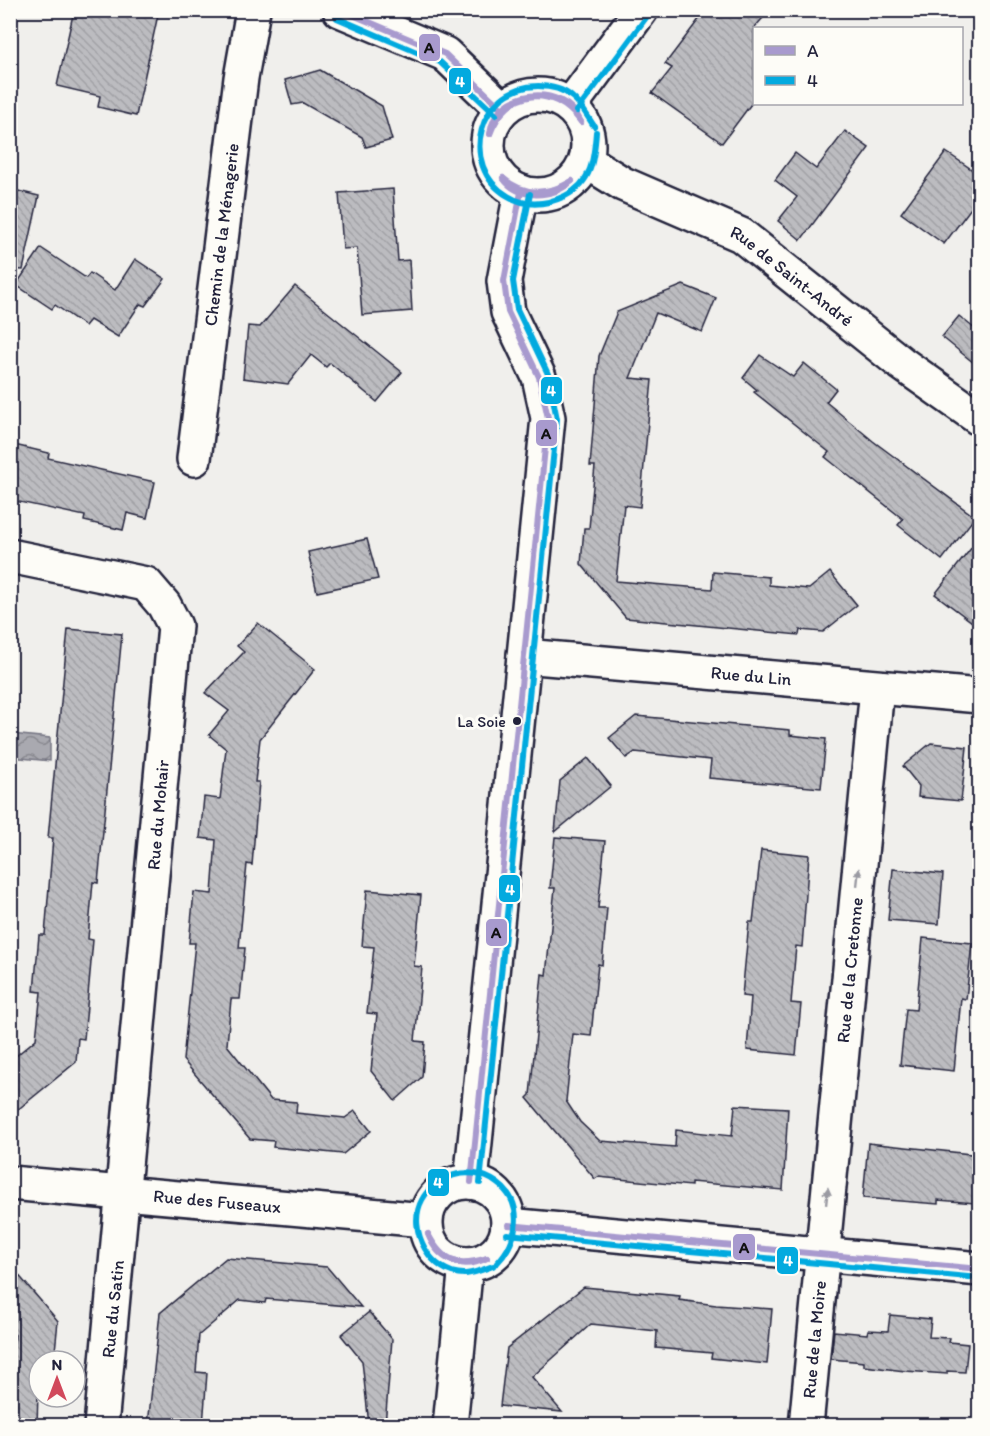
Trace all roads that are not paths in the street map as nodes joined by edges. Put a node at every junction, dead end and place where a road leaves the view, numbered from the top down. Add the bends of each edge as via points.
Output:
1 (253, 10) edge
2 (340, 10) edge
3 (641, 10) edge
4 (570, 106) junction
5 (502, 109) junction
6 (586, 161) junction
7 (521, 192) junction
8 (980, 419) edge
9 (195, 459) dead end
10 (10, 556) edge
11 (524, 656) junction
12 (877, 688) junction
13 (980, 696) edge
14 (471, 1182) junction
15 (10, 1183) edge
16 (124, 1193) junction
17 (425, 1220) junction
18 (508, 1225) junction
19 (821, 1254) junction
20 (466, 1264) junction
21 (980, 1269) edge
22 (101, 1425) edge
23 (450, 1425) edge
24 (806, 1425) edge

1 - 9 street, Chemin de la Ménagerie via 241,78
2 - 5 street via 445,54
3 - 4 street
4 - 5 street via 542,94 514,100
4 - 6 street via 587,131
5 - 7 street via 492,123 489,156 495,172
6 - 7 street via 567,186 537,195
6 - 8 street, Rue de Saint-André via 623,184 741,235 901,363
7 - 11 street via 504,281 508,312 538,377 548,418
10 - 16 street, Rue du Mohair via 146,584 176,626
11 - 12 street, Rue du Lin
11 - 14 street
12 - 13 street, Rue du Lin
19 -> 12 street, Rue de la Cretonne
14 - 17 street via 445,1188 428,1208
14 - 18 street via 494,1192 507,1213
15 - 16 street, Rue des Fuseaux
16 - 17 street, Rue des Fuseaux
16 - 22 street, Rue du Satin
17 - 20 street via 427,1234 441,1256
18 - 19 street
18 - 20 street via 505,1238 494,1253 478,1263
19 - 21 street
19 - 24 street, Rue de la Moire
20 - 23 street

